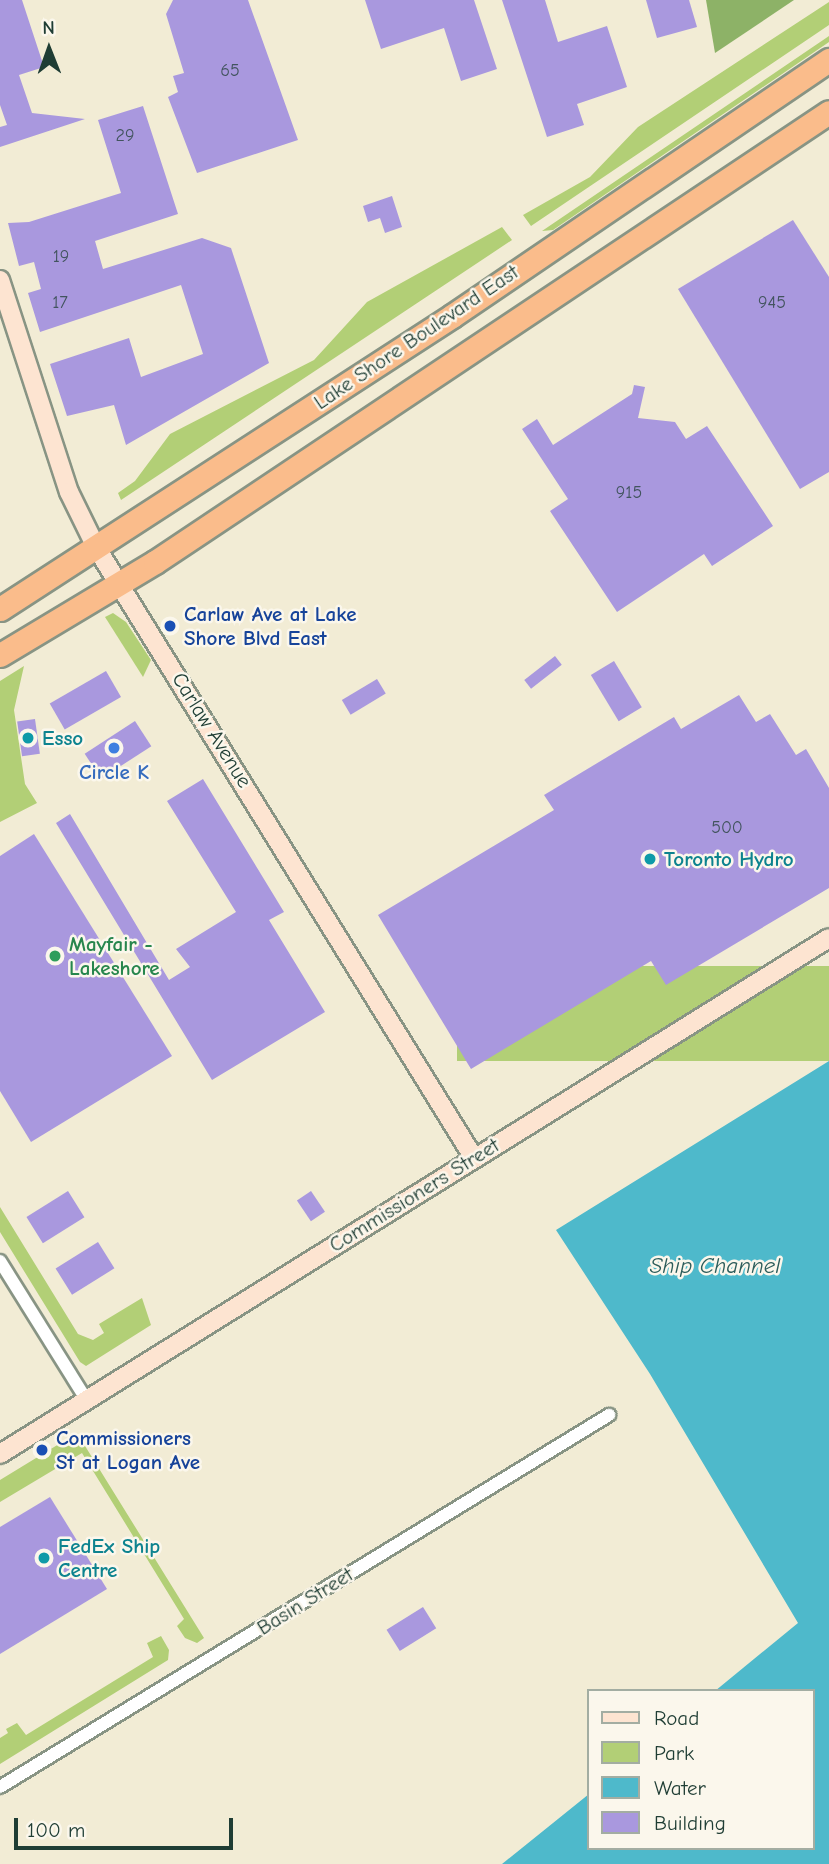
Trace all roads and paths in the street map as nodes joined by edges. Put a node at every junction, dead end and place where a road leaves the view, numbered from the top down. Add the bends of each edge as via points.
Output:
1 (829, 60) edge
2 (829, 112) edge
3 (0, 280) edge
4 (96, 547) junction
5 (120, 583) junction
6 (0, 609) edge
7 (0, 655) edge
8 (829, 937) edge
9 (474, 1158) junction
10 (0, 1261) edge
11 (88, 1401) junction
12 (609, 1415) dead end
13 (0, 1454) edge
14 (0, 1787) edge

1 - 4 highway, Lake Shore Boulevard East via 452,316
2 - 5 highway, Lake Shore Boulevard East
3 - 4 main road, Carlaw Avenue via 69,492
4 - 5 main road, Carlaw Avenue
4 - 6 highway, Lake Shore Boulevard East
5 - 7 highway, Lake Shore Boulevard East
5 - 9 main road, Carlaw Avenue
8 - 9 main road, Commissioners Street
9 - 11 main road, Commissioners Street
10 - 11 street
11 - 13 main road, Commissioners Street
12 - 14 street, Basin Street

